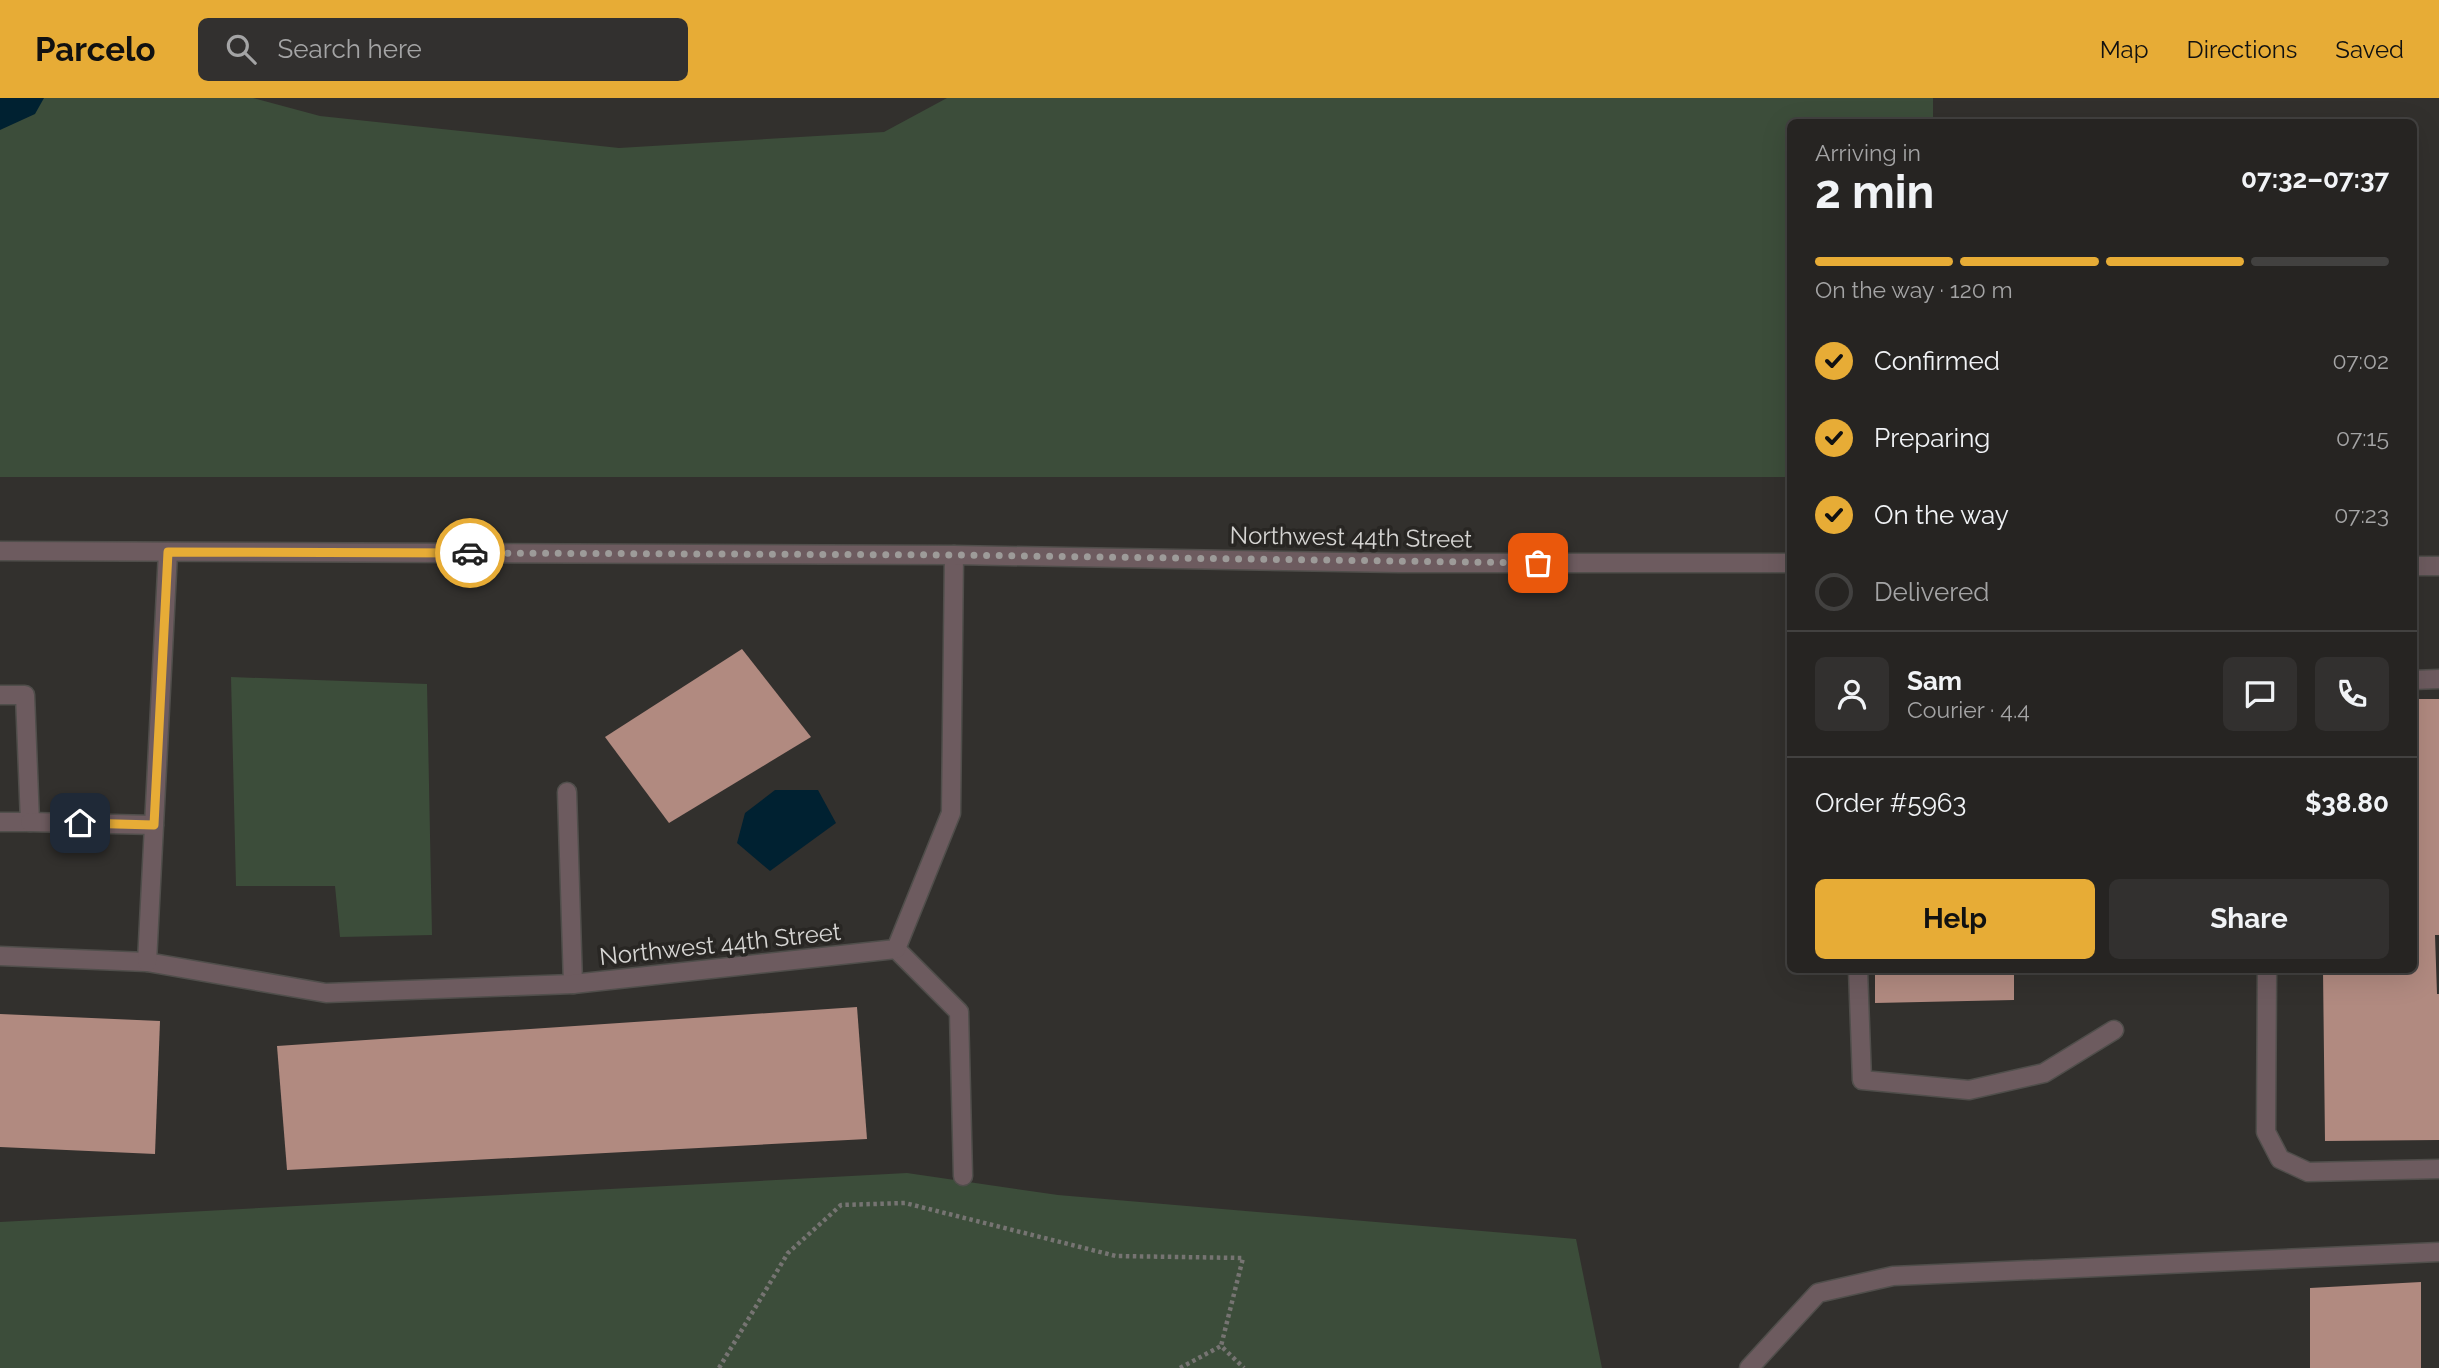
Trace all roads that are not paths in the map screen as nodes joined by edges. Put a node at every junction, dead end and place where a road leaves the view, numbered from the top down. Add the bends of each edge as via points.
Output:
1 (0, 551) edge
2 (168, 552) junction
3 (954, 555) junction
4 (1787, 564) edge
5 (2417, 566) edge
6 (2439, 566) edge
7 (2439, 679) edge
8 (2417, 680) edge
9 (0, 695) edge
10 (566, 792) dead end
11 (0, 822) edge
12 (30, 822) junction
13 (154, 825) junction
14 (896, 949) junction
15 (0, 956) edge
16 (148, 962) junction
17 (1858, 973) edge
18 (2267, 973) edge
19 (573, 984) junction
20 (2114, 1030) dead end
21 (2439, 1169) edge
22 (963, 1176) dead end
23 (2439, 1252) edge
24 (1749, 1368) edge

1 - 2 street, Northwest 44th Street
2 - 3 street, Northwest 44th Street
2 - 13 street
3 - 4 street, Northwest 44th Street
3 - 14 street via 951,813
5 - 6 street
7 - 8 street
9 - 12 street via 25,695
10 - 19 street
11 - 12 street
12 - 13 street
13 - 16 street
14 - 19 street, Northwest 44th Street
14 - 22 street via 959,1012
15 - 16 street, Northwest 44th Street
16 - 19 street, Northwest 44th Street via 326,993
17 - 20 street via 1863,1080 1969,1090 2044,1073
18 - 21 street via 2266,1132 2280,1159 2308,1172
23 - 24 street via 1893,1276 1818,1293

